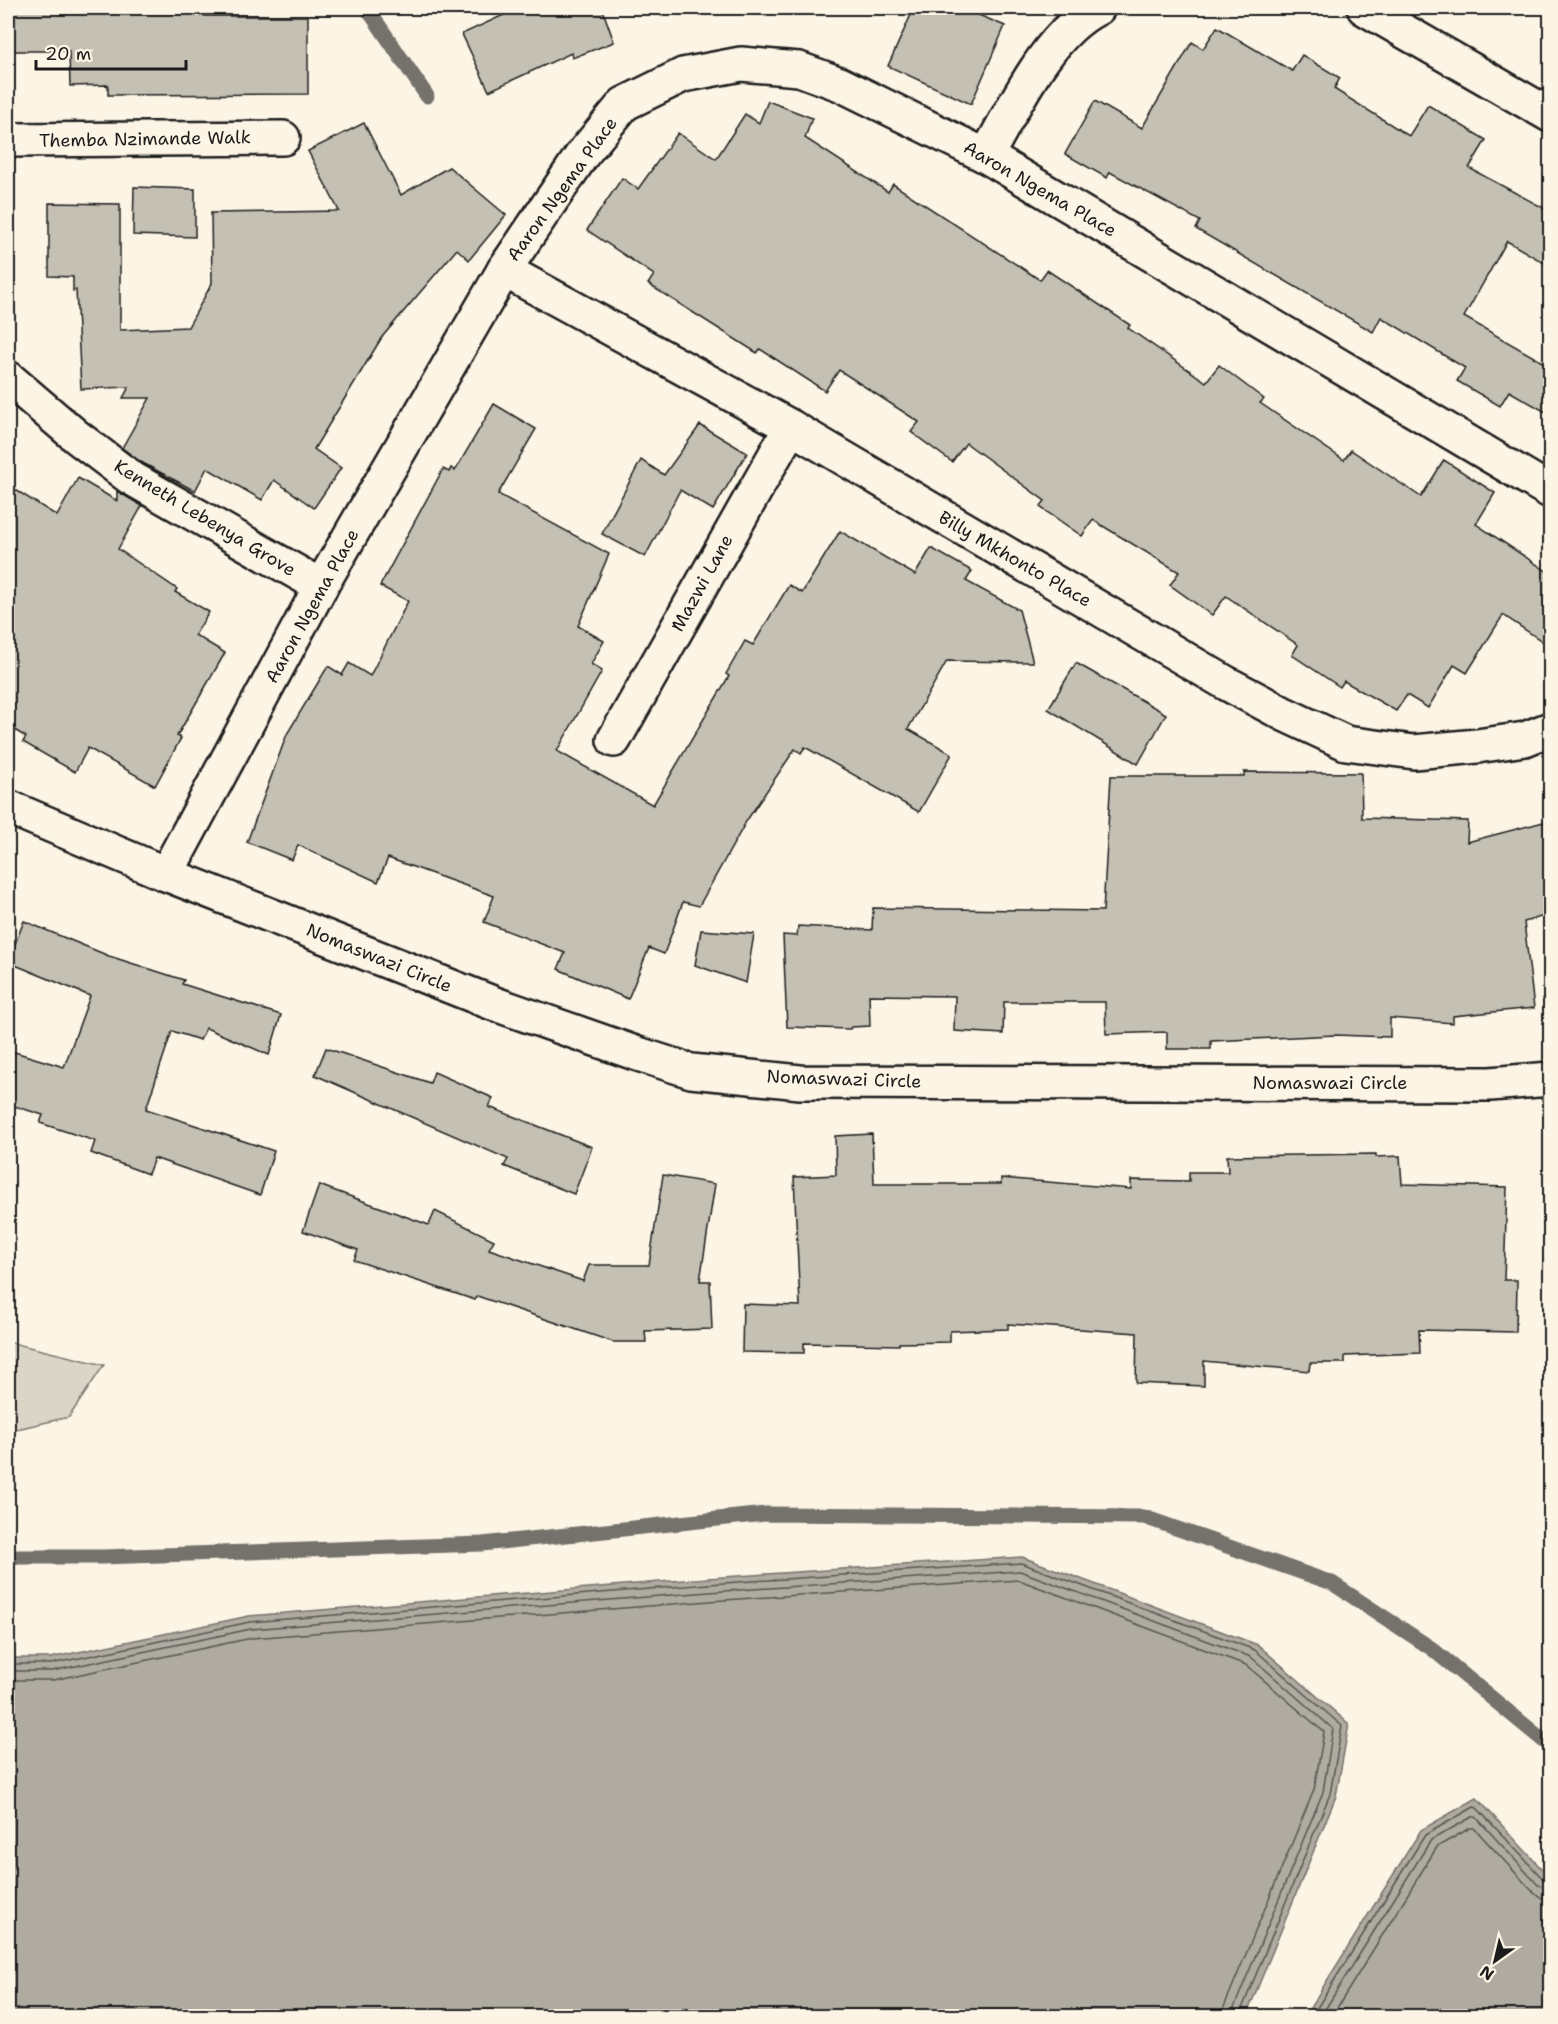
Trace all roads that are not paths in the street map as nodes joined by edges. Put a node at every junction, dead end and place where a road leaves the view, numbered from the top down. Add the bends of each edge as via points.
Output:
1 (1098, 8) edge
2 (1364, 8) edge
3 (1551, 115) edge
4 (283, 138) dead end
5 (8, 140) edge
6 (986, 156) junction
7 (504, 270) junction
8 (8, 378) edge
9 (791, 427) junction
10 (1551, 491) edge
11 (321, 586) junction
12 (1551, 729) edge
13 (614, 740) dead end
14 (8, 807) edge
15 (166, 874) junction
16 (1551, 1079) edge

1 - 6 street via 1049,48
2 - 3 street
4 - 5 street, Themba Nzimande Walk
6 - 7 street, Aaron Ngema Place via 840,84 799,69 741,64 683,75 624,104 582,155
6 - 10 street, Aaron Ngema Place
7 - 9 street, Billy Mkhonto Place
7 - 11 street, Aaron Ngema Place
8 - 11 street, Kenneth Lebenya Grove via 131,478
9 - 12 street, Billy Mkhonto Place via 1226,683 1346,743 1414,752 1525,739
9 - 13 street, Mazwi Lane
11 - 15 street, Aaron Ngema Place
14 - 15 street, Nomaswazi Circle
15 - 16 street, Nomaswazi Circle via 495,1004 691,1071 800,1082 1490,1084

